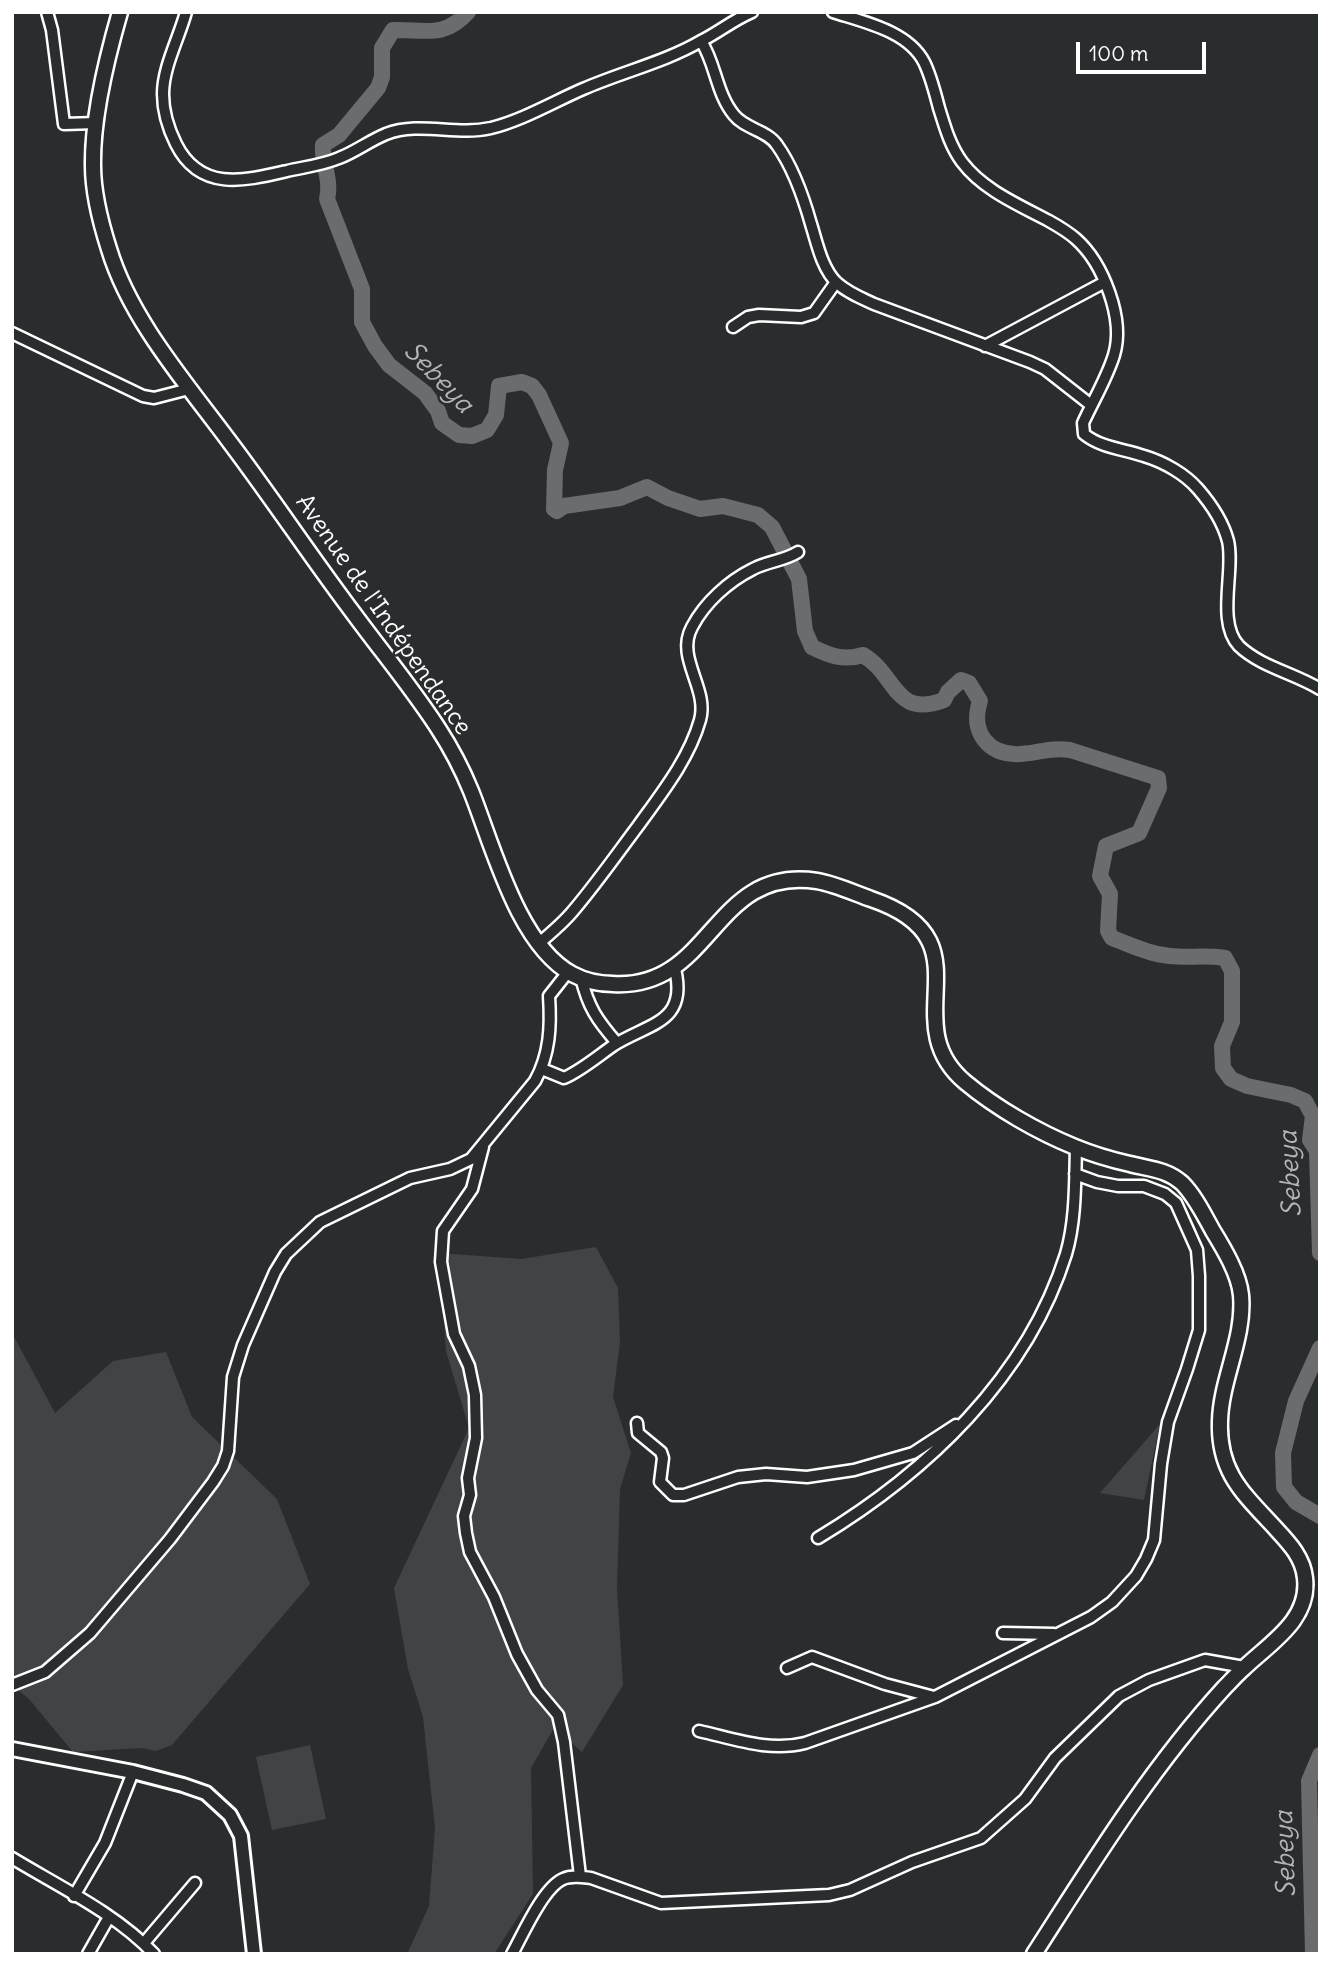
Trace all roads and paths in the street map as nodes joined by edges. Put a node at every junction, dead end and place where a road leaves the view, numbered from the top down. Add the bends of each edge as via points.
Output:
1 (47, 12) edge
2 (120, 12) edge
3 (186, 12) edge
4 (752, 12) edge
5 (833, 12) edge
6 (701, 41) junction
7 (96, 123) junction
8 (836, 282) junction
9 (1105, 282) junction
10 (733, 327) dead end
11 (12, 332) edge
12 (985, 346) junction
13 (189, 389) junction
14 (1091, 405) junction
15 (792, 556) dead end
16 (1320, 689) edge
17 (538, 944) junction
18 (675, 969) junction
19 (574, 975) junction
20 (617, 1043) junction
21 (541, 1069) junction
22 (483, 1146) junction
23 (1076, 1147) junction
24 (1075, 1174) junction
25 (974, 1413) junction
26 (637, 1423) dead end
27 (817, 1538) dead end
28 (1003, 1633) dead end
29 (1054, 1634) junction
30 (1244, 1667) junction
31 (787, 1668) dead end
32 (12, 1685) edge
33 (935, 1697) junction
34 (699, 1731) dead end
35 (12, 1749) edge
36 (133, 1772) junction
37 (12, 1858) edge
38 (580, 1876) junction
39 (195, 1883) dead end
40 (74, 1896) junction
41 (109, 1917) junction
42 (144, 1943) junction
43 (88, 1954) edge
44 (154, 1954) edge
45 (254, 1954) edge
46 (512, 1954) edge
47 (1034, 1954) edge

1 - 7 street via 64,124
2 - 7 highway, Avenue de l'Indépendance
3 - 6 street via 163,93 167,127 187,161 207,177 232,180 338,159 386,134 414,127 490,128
4 - 6 street
5 - 9 street via 880,28 913,47 923,61 950,143 961,161 1002,195 1077,239
6 - 8 street via 731,112 741,124 777,144
7 - 13 highway, Avenue de l'Indépendance via 92,168 110,253 126,292
8 - 10 street via 814,313 801,317 759,315
8 - 12 street via 874,304
9 - 12 street
9 - 14 street via 1117,331 1114,355
11 - 13 street via 143,396 154,398
12 - 14 street via 1045,369
13 - 17 highway, Avenue de l'Indépendance via 444,736 498,864
14 - 16 street via 1083,423 1084,434 1166,465 1190,480 1216,513 1228,541 1227,610 1237,644 1258,660
15 - 17 street via 753,569 724,588 691,628 686,646 701,700 701,719 683,757 647,814 572,913
17 - 19 highway, Avenue de l'Indépendance
18 - 19 highway via 631,985 598,984
18 - 20 street via 678,983 673,1010 663,1020
18 - 23 highway via 750,892 774,882 818,881 889,905 910,918 932,942 937,983 934,1030 944,1059 974,1089
19 - 20 street via 600,1024
19 - 21 street via 549,996 551,1034
20 - 21 street via 564,1078
21 - 22 street
22 - 32 street via 458,1166 410,1178 320,1222 286,1254 243,1345 233,1377 228,1451 213,1482 90,1633 45,1672
22 - 38 street via 472,1189 443,1231 441,1262 454,1334 469,1366 475,1395 476,1438 468,1478 466,1533 470,1552 517,1654 558,1715
23 - 24 street
23 - 30 highway via 1163,1171 1179,1181 1217,1237 1241,1290 1221,1399 1223,1459 1232,1478 1292,1546 1306,1584 1302,1603 1283,1634
24 - 25 street via 1072,1222 1054,1285 1012,1361
24 - 29 street via 1097,1182 1144,1186 1176,1203 1196,1250 1199,1330 1168,1422 1154,1540 1146,1559 1112,1602
25 - 26 street via 913,1453 854,1471 807,1477 738,1477 684,1495 673,1495 660,1482 661,1452 638,1433
25 - 27 street via 889,1491
28 - 29 street
29 - 33 street
30 - 38 street via 1205,1660 1119,1696 1055,1759 1025,1799 981,1838 850,1890 829,1895 661,1903
30 - 47 highway via 1165,1757
31 - 33 street via 812,1657
33 - 34 street via 787,1748
35 - 36 main road
36 - 40 street via 105,1843
36 - 45 main road via 206,1793 230,1815 241,1836
37 - 40 street
38 - 46 street via 552,1887
39 - 42 street
40 - 41 street
41 - 42 street
41 - 43 street
42 - 44 street

